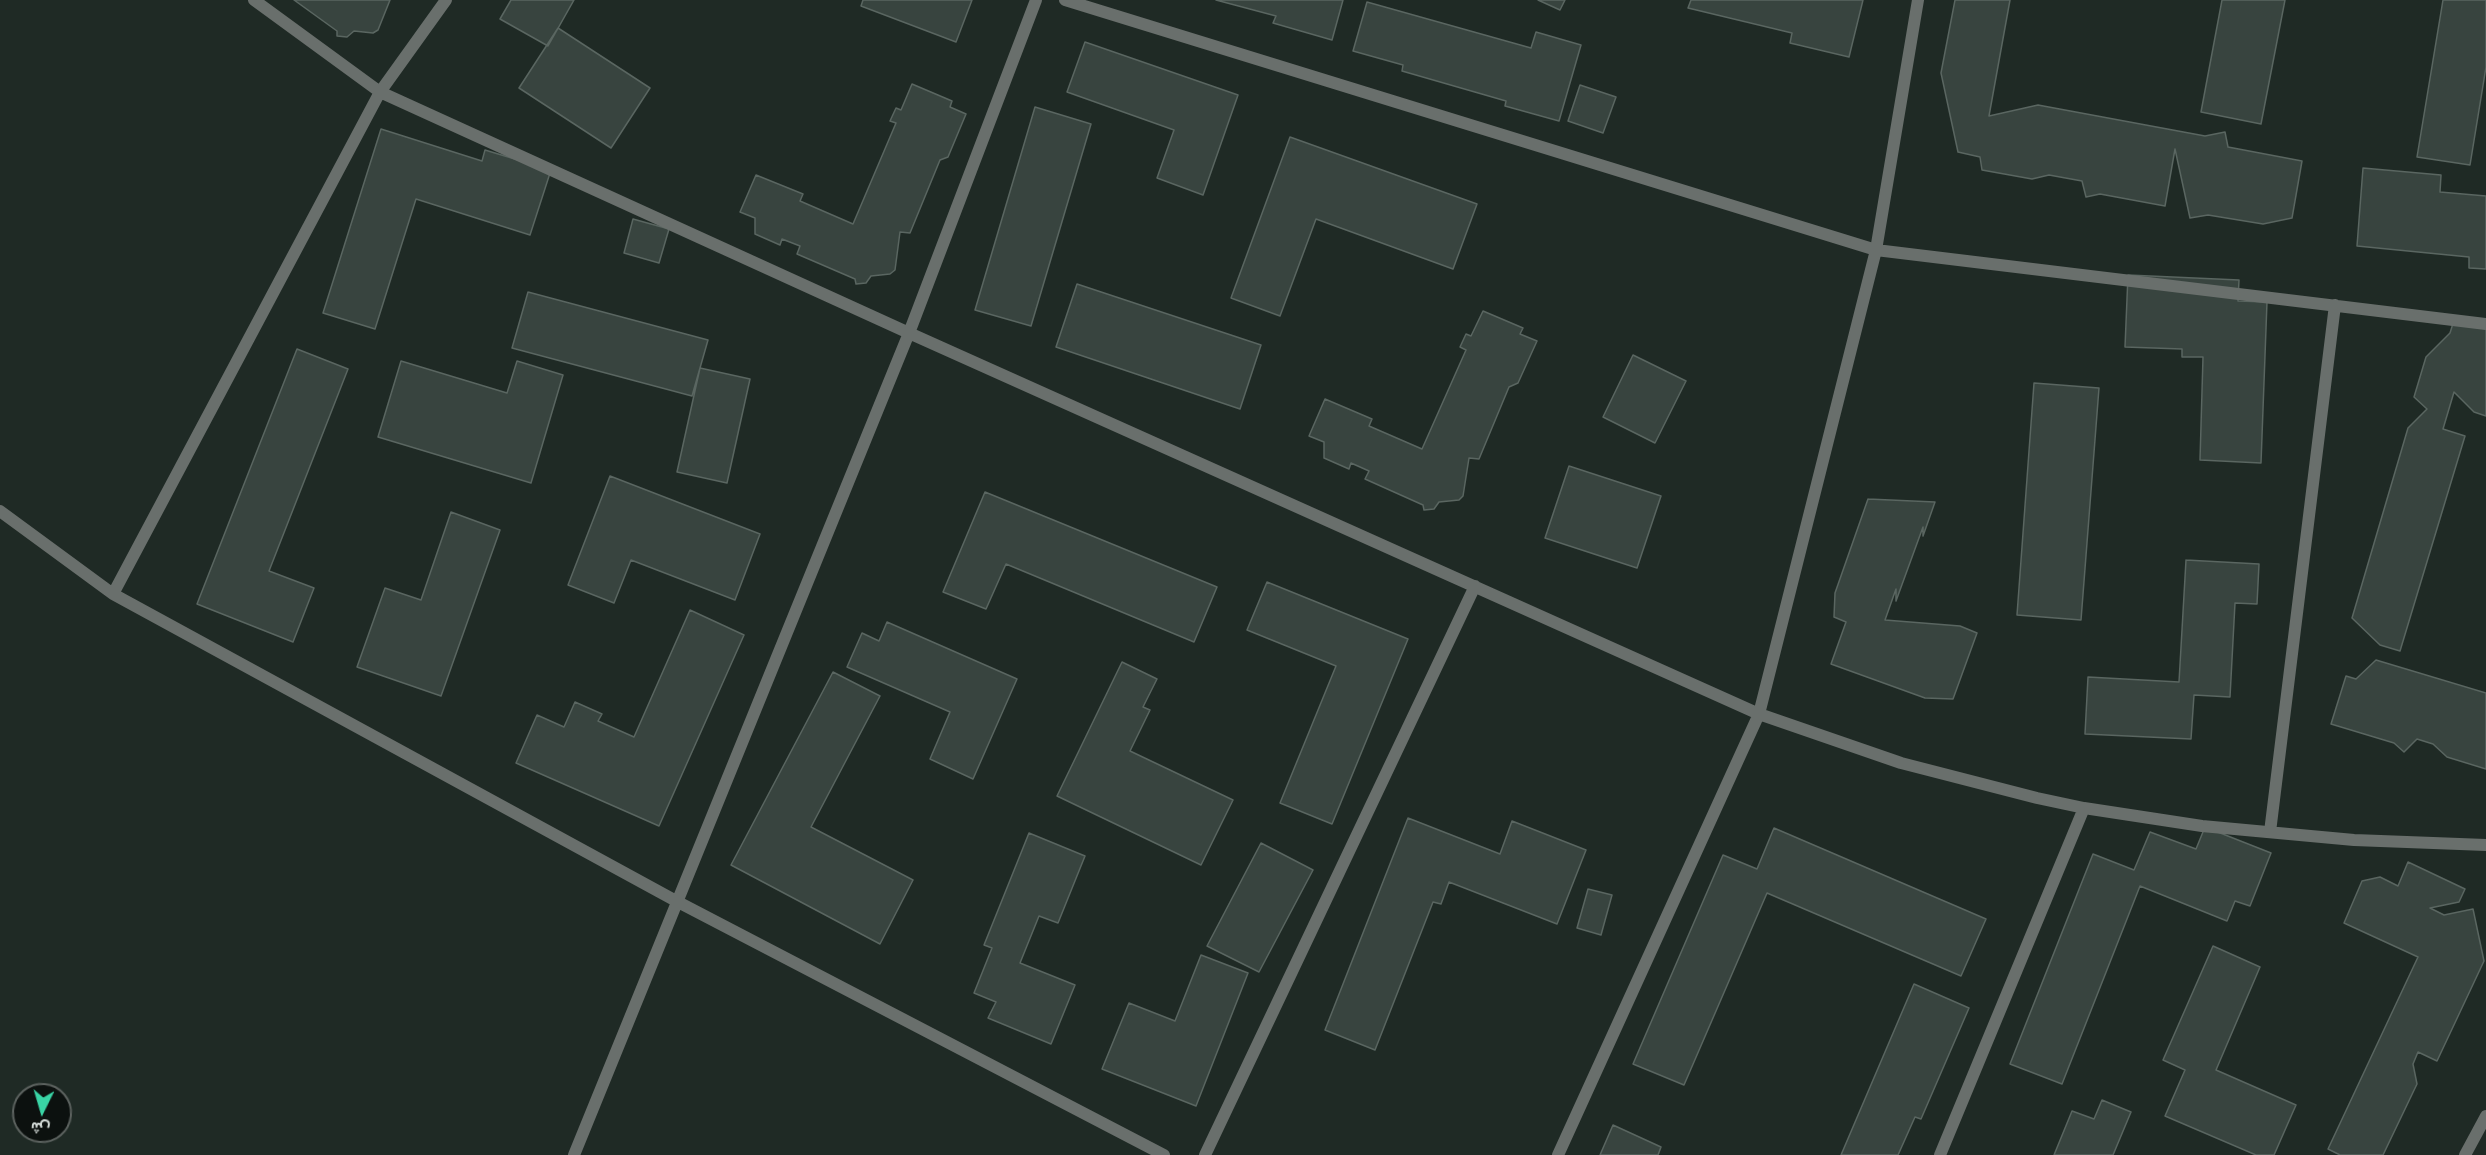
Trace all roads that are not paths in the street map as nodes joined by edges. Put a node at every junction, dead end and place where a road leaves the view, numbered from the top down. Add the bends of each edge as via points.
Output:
1 (254, 0) edge
2 (446, 0) edge
3 (1036, 0) edge
4 (1065, 0) edge
5 (1918, 0) edge
6 (380, 92) junction
7 (1876, 250) junction
8 (2335, 305) junction
9 (2486, 324) edge
10 (909, 333) junction
11 (0, 511) edge
12 (1475, 586) junction
13 (113, 594) junction
14 (1759, 714) junction
15 (2084, 808) junction
16 (2270, 832) junction
17 (2486, 845) edge
18 (678, 902) junction
19 (2486, 1116) edge
20 (574, 1155) edge
21 (1164, 1155) edge
22 (1204, 1155) edge
23 (1558, 1155) edge
24 (1940, 1155) edge
25 (2465, 1155) edge

1 - 6 street
2 - 6 street
3 - 10 street
4 - 7 street
5 - 7 street
6 - 10 street
6 - 13 street
7 - 8 street
7 - 14 street
8 - 9 street
8 - 16 street
10 - 12 street
10 - 18 street
11 - 13 street
12 - 14 street
12 - 22 street
13 - 18 street
14 - 15 street via 1901,763
14 - 23 street
15 - 16 street
15 - 24 street
16 - 17 street
18 - 20 street
18 - 21 street
19 - 25 street

